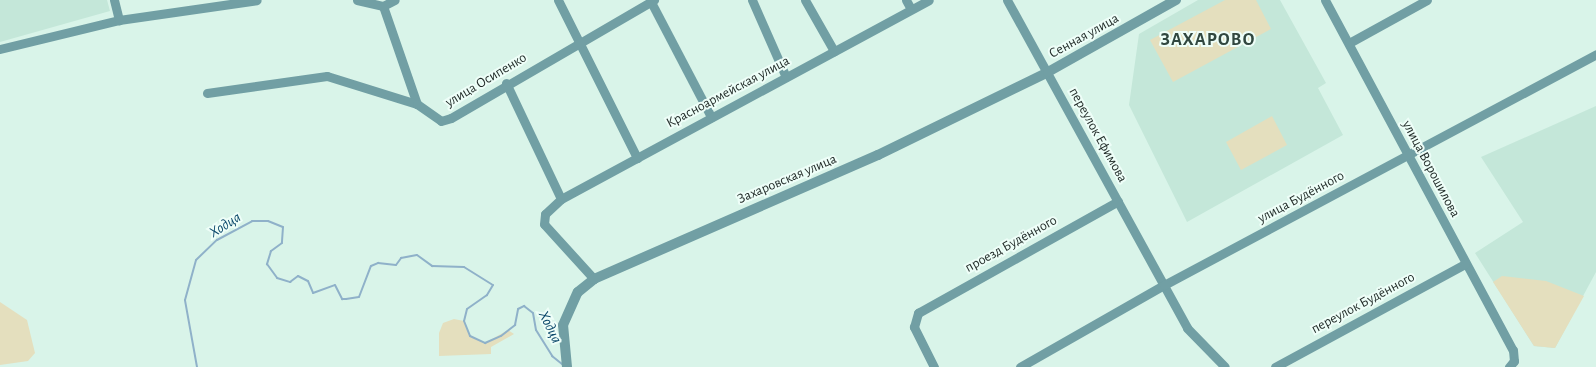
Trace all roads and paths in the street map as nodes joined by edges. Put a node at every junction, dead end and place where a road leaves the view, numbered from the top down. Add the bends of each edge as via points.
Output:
1 (114, 0) edge
2 (257, 0) edge
3 (357, 0) edge
4 (395, 0) edge
5 (558, 0) edge
6 (752, 0) edge
7 (805, 0) edge
8 (906, 0) edge
9 (929, 0) edge
10 (1007, 0) edge
11 (1176, 0) edge
12 (1325, 0) edge
13 (1428, 0) edge
14 (652, 1) edge
15 (383, 6) junction
16 (911, 9) junction
17 (119, 20) junction
18 (578, 42) junction
19 (1349, 43) junction
20 (0, 49) edge
21 (834, 51) junction
22 (1596, 54) edge
23 (1048, 72) junction
24 (786, 77) junction
25 (506, 83) junction
26 (207, 93) dead end
27 (416, 104) junction
28 (711, 118) junction
29 (1408, 157) junction
30 (637, 158) junction
31 (561, 199) junction
32 (1118, 201) junction
33 (1465, 264) junction
34 (594, 279) junction
35 (1164, 285) junction
36 (567, 367) edge
37 (934, 367) edge
38 (1020, 367) edge
39 (1225, 367) edge
40 (1275, 367) edge
41 (1509, 367) edge

1 - 17 street
2 - 17 street
3 - 15 street
4 - 15 street
5 - 18 street
6 - 24 street
7 - 21 street
8 - 16 street
9 - 16 street, Красноармейская улица
10 - 23 street, переулок Ефимова
11 - 23 street, Сенная улица
12 - 19 street, улица Ворошилова
13 - 19 street
14 - 18 street, улица Осипенко
14 - 28 street
15 - 27 street
16 - 21 street, Красноармейская улица
17 - 20 street
18 - 25 street, улица Осипенко
18 - 30 street
19 - 29 street, улица Ворошилова
21 - 24 street, Красноармейская улица
22 - 29 street, улица Будённого
23 - 32 street, переулок Ефимова
23 - 34 street, Захаровская улица via 878,155
24 - 28 street, Красноармейская улица
25 - 27 street, улица Осипенко via 451,118 441,121
25 - 31 street
26 - 27 street, улица Осипенко via 327,76
28 - 30 street, Красноармейская улица
29 - 33 street, улица Ворошилова
29 - 35 street, улица Будённого
30 - 31 street, Красноармейская улица
31 - 34 street, Красноармейская улица via 545,214 544,224
32 - 35 street, переулок Ефимова
32 - 37 street, проезд Будённого via 918,312 914,327
33 - 40 street, переулок Будённого
33 - 41 street, улица Ворошилова via 1513,350 1514,361
34 - 36 street, Захаровская улица via 571,302 564,333
35 - 38 street, улица Будённого
35 - 39 street, переулок Ефимова via 1195,339

